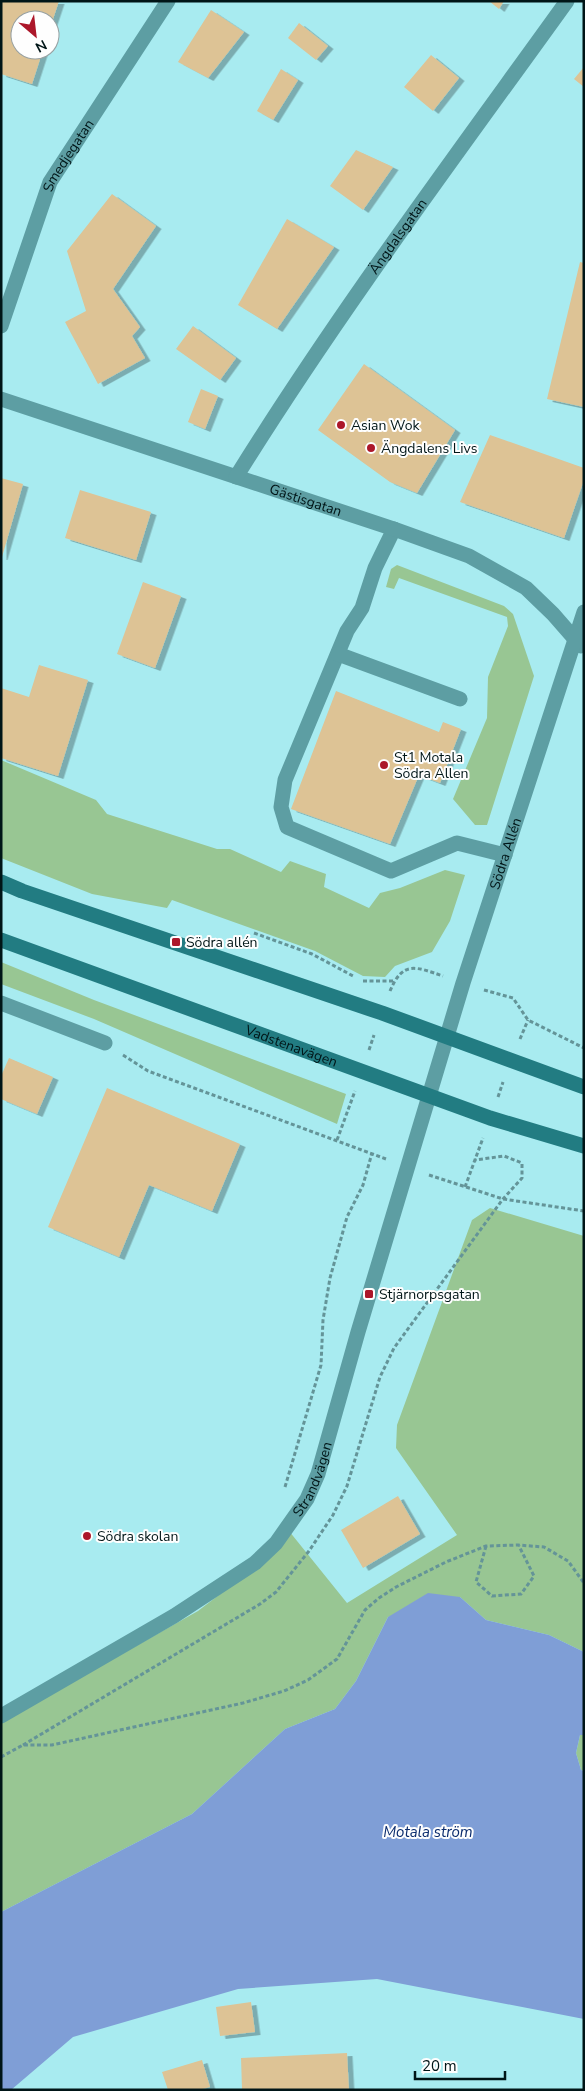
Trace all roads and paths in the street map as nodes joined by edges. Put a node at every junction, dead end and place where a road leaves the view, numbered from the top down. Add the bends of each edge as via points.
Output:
1 (168, 1) edge
2 (567, 1) edge
3 (1, 326) edge
4 (1, 399) edge
5 (236, 477) junction
6 (394, 529) junction
7 (584, 612) edge
8 (580, 645) edge
9 (338, 654) junction
10 (460, 699) dead end
11 (505, 855) junction
12 (1, 882) edge
13 (254, 934) dead end
14 (1, 940) edge
15 (394, 981) dead end
16 (1, 1003) edge
17 (528, 1020) dead end
18 (447, 1036) junction
19 (104, 1043) joint
20 (584, 1048) edge
21 (584, 1087) edge
22 (429, 1096) junction
23 (584, 1146) edge
24 (372, 1153) junction
25 (475, 1160) dead end
26 (408, 1167) junction
27 (503, 1200) junction
28 (584, 1211) edge
29 (283, 1492) dead end
30 (518, 1545) junction
31 (486, 1546) junction
32 (584, 1583) edge
33 (1, 1716) edge
34 (1, 1757) edge

1 - 3 street, Smedjegatan via 50,182
2 - 5 street, Ängdalsgatan via 351,302
4 - 5 street, Gästisgatan
5 - 6 street, Gästisgatan
6 - 8 street, Gästisgatan via 469,556 526,588
6 - 9 street via 374,568 362,608 347,631
7 - 8 street, Södra Allén
8 - 11 street, Södra Allén
9 - 10 street
9 - 11 street via 285,780 280,807 287,827 391,871 457,843
11 - 18 street, Södra Allén
12 - 18 main road
13 - 15 path via 312,954 360,980
14 - 22 main road, Vadstenavägen
16 - 19 street
17 - 20 path
18 - 21 main road
18 - 22 street, Södra Allén
19 - 24 path via 148,1071
22 - 23 main road, Vadstenavägen
22 - 26 street, Strandvägen
24 - 26 path
24 - 29 path via 363,1185 347,1217 330,1278 322,1365
25 - 27 path via 504,1156 522,1163 522,1178
26 - 27 path
26 - 33 street, Strandvägen via 318,1474 291,1524 255,1564 174,1616
27 - 28 path
30 - 31 path
30 - 31 path via 534,1576 521,1594 492,1596 476,1582
30 - 32 path via 544,1548 559,1554 578,1571
31 - 34 path via 388,1592 365,1610 337,1659 308,1680 284,1691 61,1744 23,1745

